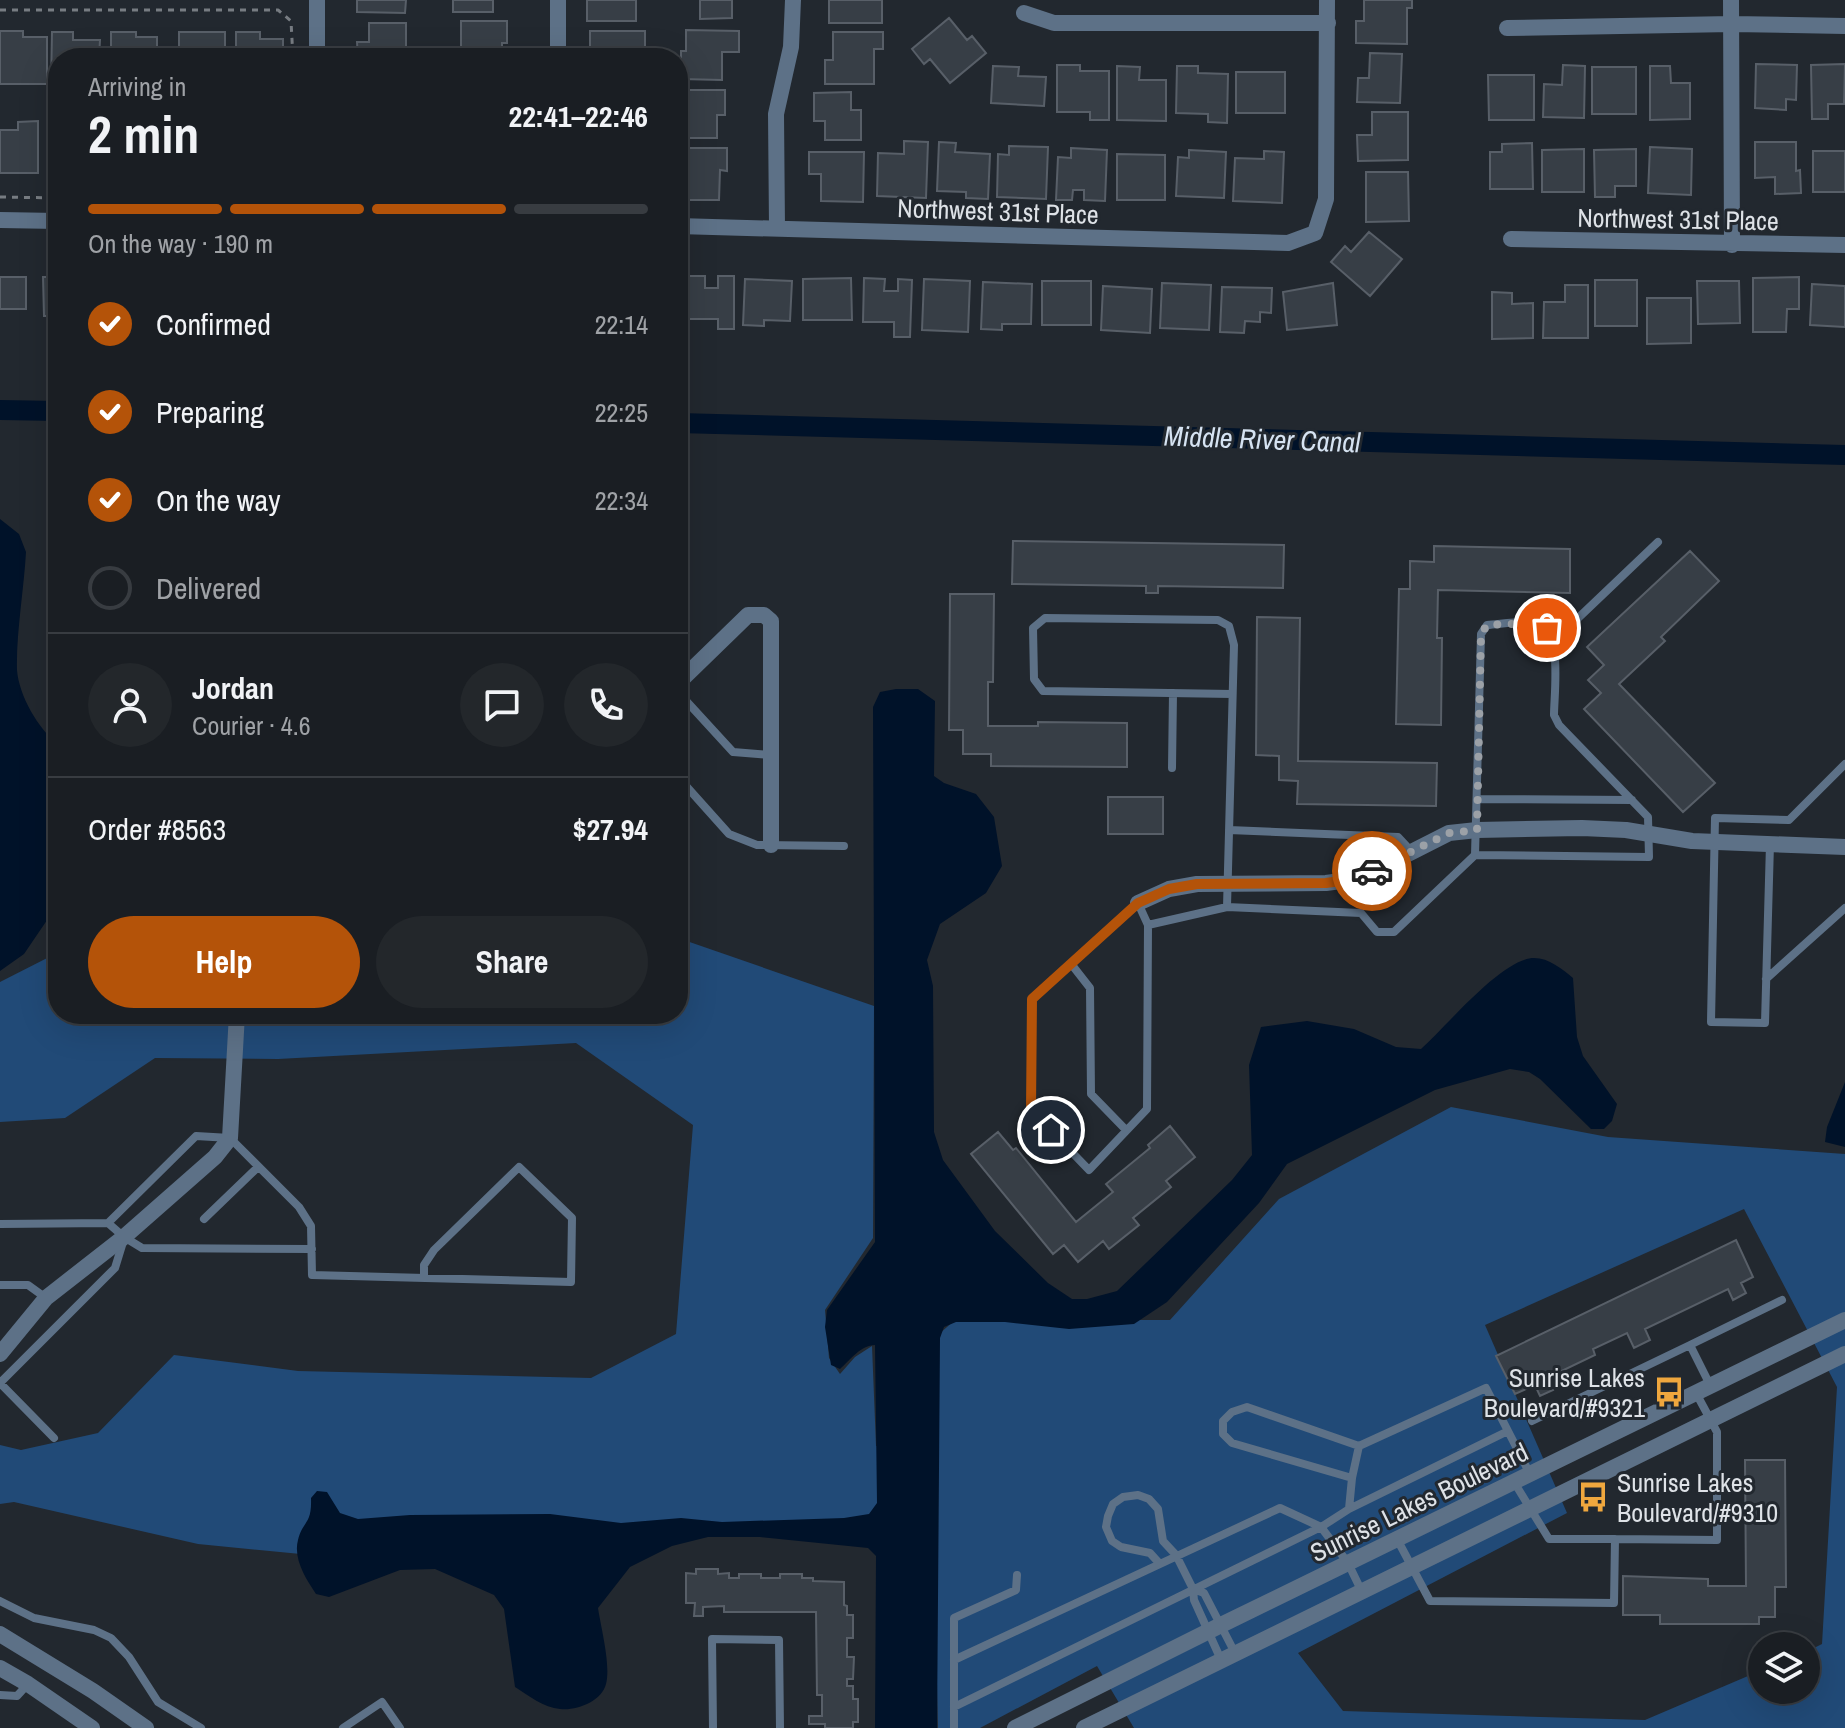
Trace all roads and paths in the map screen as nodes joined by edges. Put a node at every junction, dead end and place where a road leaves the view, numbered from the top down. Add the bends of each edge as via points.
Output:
1 (317, 0) edge
2 (558, 0) edge
3 (793, 0) edge
4 (1327, 0) edge
5 (1731, 0) edge
6 (0, 10) edge
7 (1024, 13) dead end
8 (1328, 23) junction
9 (1732, 24) junction
10 (1845, 26) edge
11 (1507, 28) dead end
12 (292, 48) edge
13 (317, 48) edge
14 (558, 48) edge
15 (0, 197) edge
16 (48, 198) edge
17 (0, 220) edge
18 (48, 221) edge
19 (688, 226) edge
20 (777, 228) junction
21 (1511, 239) dead end
22 (1732, 245) junction
23 (1845, 245) edge
24 (1658, 542) dead end
25 (1554, 641) junction
26 (688, 673) edge
27 (1173, 693) junction
28 (1232, 694) junction
29 (688, 703) edge
30 (771, 755) junction
31 (1845, 764) edge
32 (1172, 768) dead end
33 (688, 788) edge
34 (1477, 799) junction
35 (1632, 800) junction
36 (1229, 830) junction
37 (1477, 830) junction
38 (1649, 834) junction
39 (1715, 842) junction
40 (1770, 844) junction
41 (771, 845) junction
42 (844, 846) dead end
43 (1845, 847) edge
44 (1411, 851) junction
45 (1475, 855) junction
46 (1228, 884) junction
47 (1138, 903) junction
48 (1227, 907) junction
49 (1845, 908) edge
50 (1148, 925) junction
51 (1072, 965) junction
52 (1766, 979) junction
53 (236, 1024) edge
54 (1126, 1130) junction
55 (230, 1138) junction
56 (258, 1167) junction
57 (204, 1219) dead end
58 (108, 1223) junction
59 (0, 1224) edge
60 (124, 1237) junction
61 (312, 1249) junction
62 (424, 1278) junction
63 (0, 1285) edge
64 (46, 1298) junction
65 (1782, 1300) dead end
66 (1845, 1320) edge
67 (1690, 1345) junction
68 (0, 1354) edge
69 (1845, 1354) edge
70 (0, 1383) edge
71 (1704, 1390) junction
72 (1712, 1419) junction
73 (1532, 1421) dead end
74 (1508, 1431) junction
75 (54, 1438) dead end
76 (1359, 1446) junction
77 (1530, 1474) junction
78 (1352, 1478) junction
79 (1514, 1482) junction
80 (1349, 1509) junction
81 (1531, 1510) junction
82 (1321, 1527) junction
83 (1397, 1539) junction
84 (1615, 1539) junction
85 (1176, 1555) junction
86 (1159, 1563) junction
87 (1348, 1563) junction
88 (1413, 1568) junction
89 (1017, 1575) dead end
90 (1193, 1589) junction
91 (1362, 1592) junction
92 (0, 1601) edge
93 (1214, 1628) junction
94 (0, 1634) edge
95 (1229, 1658) junction
96 (954, 1660) junction
97 (0, 1668) edge
98 (28, 1684) junction
99 (0, 1695) edge
100 (954, 1707) junction
101 (1018, 1727) edge
102 (92, 1728) edge
103 (146, 1728) edge
104 (201, 1728) edge
105 (343, 1728) edge
106 (400, 1728) edge
107 (713, 1728) edge
108 (780, 1728) edge
109 (954, 1728) edge
110 (1084, 1728) edge

1 - 13 street
2 - 14 street
3 - 20 street via 791,47 776,114
4 - 8 street
5 - 9 street
6 - 12 path via 278,10 291,21
7 - 8 street via 1054,23
8 - 20 street, Northwest 31st Place via 1326,199 1315,233 1288,243
9 - 10 street
9 - 11 street
9 - 22 street
15 - 16 path
17 - 18 street
19 - 20 street, Northwest 31st Place
21 - 22 street, Northwest 31st Place
22 - 23 street, Northwest 31st Place
24 - 25 lane
25 - 34 lane via 1538,623 1487,625 1481,634
25 - 35 lane via 1554,715
26 - 30 street via 748,615 764,615 771,621
27 - 28 lane
27 - 28 lane via 1043,691 1034,679 1033,628 1045,618 1218,620 1229,626 1234,645
27 - 32 lane
28 - 36 lane
29 - 30 lane via 733,752
30 - 41 street
31 - 39 lane via 1789,820 1715,818
33 - 41 lane via 729,834
34 - 35 lane
34 - 37 lane
35 - 38 lane via 1648,817
36 - 44 lane via 1398,837
36 - 46 lane
37 - 38 street via 1582,828
37 - 44 street via 1449,833
37 - 45 lane
38 - 39 street
38 - 45 lane via 1649,857
39 - 40 street
39 - 52 lane via 1711,1022 1765,1023
40 - 43 street
40 - 52 lane
41 - 42 lane
44 - 46 street via 1348,880
45 - 48 lane via 1394,932 1377,932 1361,913
46 - 47 street via 1169,889
46 - 48 lane
47 - 50 lane
47 - 51 lane
48 - 50 lane
49 - 52 lane
50 - 54 lane via 1147,1109
51 - 54 lane via 1090,988 1091,1094
51 - 54 lane via 1032,999 1031,1110 1089,1170
53 - 55 street
55 - 56 lane
55 - 58 lane via 196,1136
55 - 60 street
56 - 57 lane
56 - 61 lane via 299,1207 311,1226
58 - 59 lane
58 - 60 lane
60 - 61 lane via 142,1248
60 - 64 street
60 - 70 lane via 115,1268
61 - 62 lane via 312,1275
62 - 62 lane via 571,1282 572,1218 519,1167 434,1250 424,1265
63 - 64 lane via 28,1285
64 - 68 street
65 - 67 lane
66 - 71 street, Sunrise Lakes Boulevard
67 - 71 lane
67 - 73 lane
69 - 72 street
70 - 75 lane
71 - 72 lane
71 - 77 street, Sunrise Lakes Boulevard
72 - 81 street
72 - 84 lane via 1717,1432 1717,1540
74 - 76 lane via 1486,1388
74 - 77 lane
74 - 80 lane
76 - 78 lane
76 - 78 lane via 1247,1407 1223,1421 1223,1434 1232,1443
77 - 79 street, Sunrise Lakes Boulevard
78 - 80 lane
79 - 81 lane
79 - 83 street, Sunrise Lakes Boulevard
80 - 82 lane
81 - 84 lane via 1549,1539
81 - 88 street
82 - 85 lane via 1280,1508
82 - 87 lane
82 - 90 lane
83 - 87 street, Sunrise Lakes Boulevard
83 - 88 lane
84 - 88 lane via 1614,1603 1430,1601
85 - 86 lane
85 - 86 lane via 1163,1541 1158,1509 1149,1499 1123,1497 1108,1516 1112,1541 1150,1553
85 - 90 lane
86 - 96 lane
87 - 91 lane
87 - 93 street, Sunrise Lakes Boulevard
88 - 91 street
89 - 96 lane via 1016,1590 954,1618
90 - 93 lane via 1194,1600
90 - 93 lane via 1204,1593
90 - 100 lane
91 - 95 street
92 - 104 lane via 34,1618 111,1638 158,1702
93 - 95 lane
93 - 95 lane
93 - 101 street, Sunrise Lakes Boulevard
94 - 103 street
95 - 110 street
96 - 100 lane
97 - 98 street
98 - 99 lane via 17,1696
98 - 102 street
100 - 109 lane
105 - 106 lane via 382,1702
107 - 108 lane via 712,1639 779,1640

